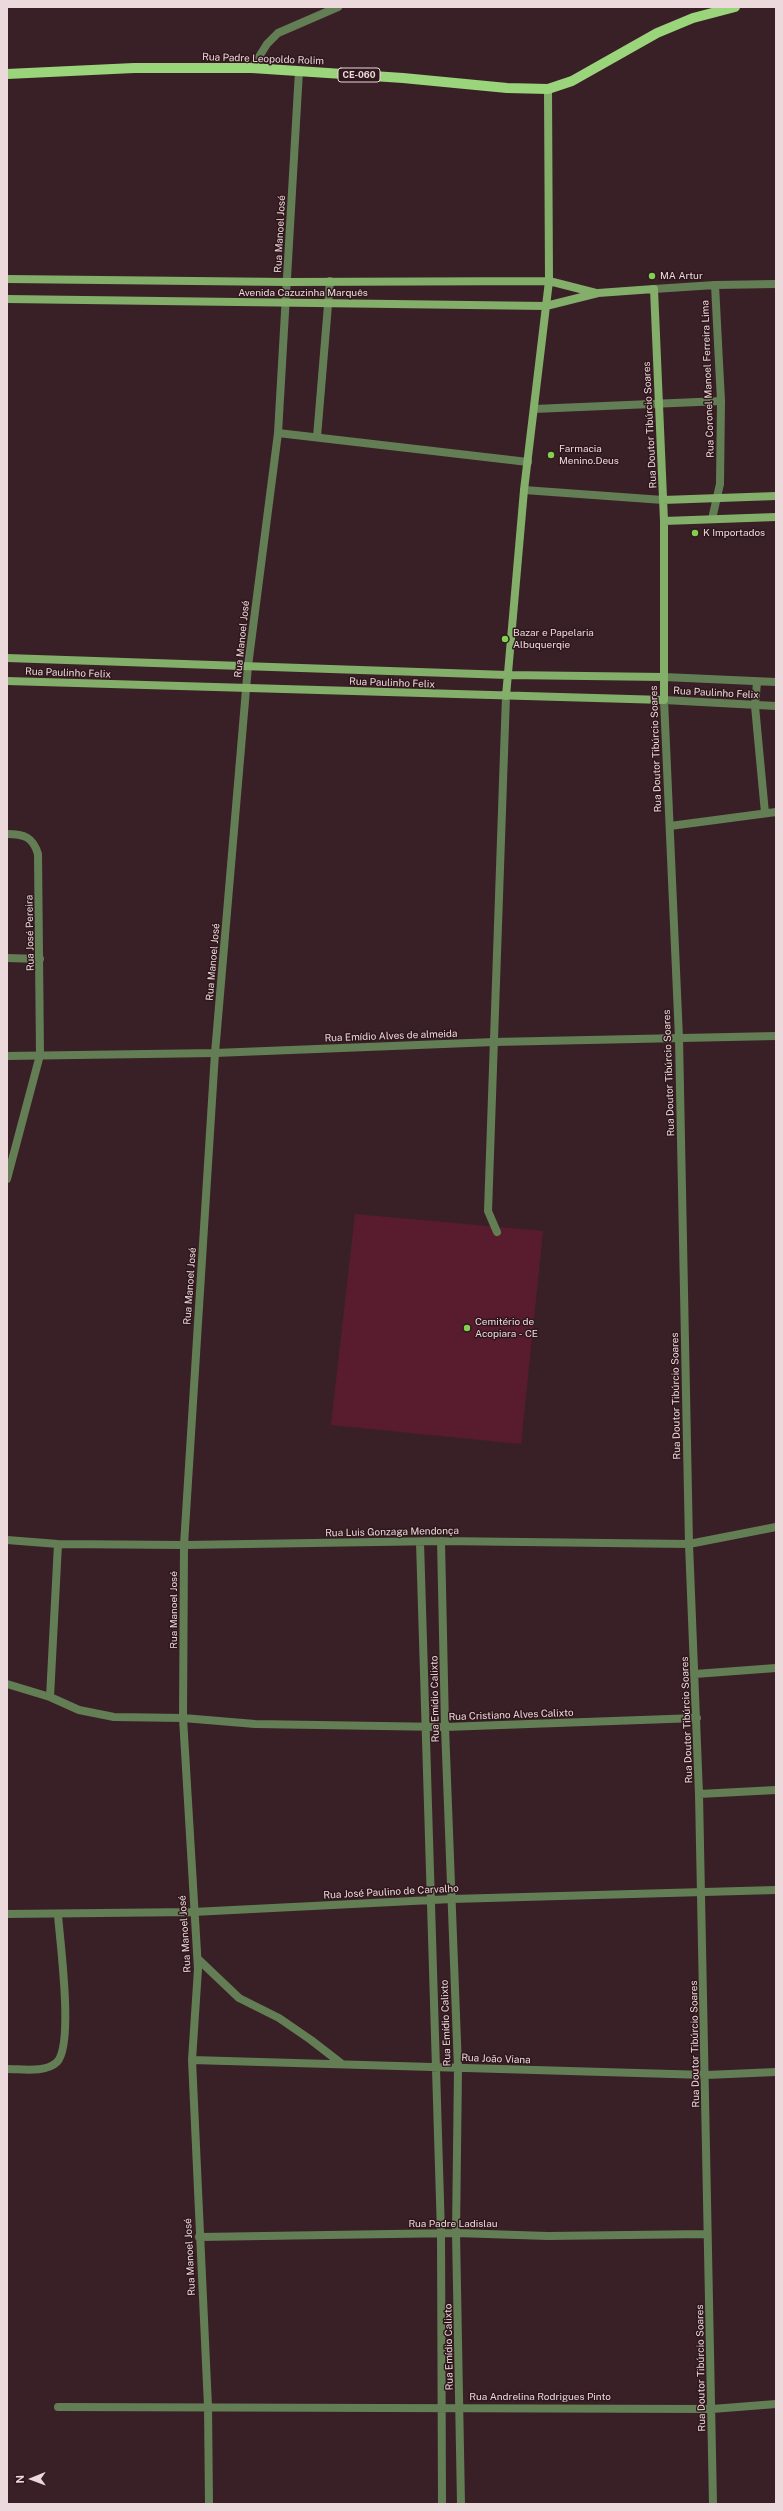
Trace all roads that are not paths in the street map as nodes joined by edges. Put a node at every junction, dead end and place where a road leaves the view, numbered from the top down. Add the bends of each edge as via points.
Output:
1 (338, 7) edge
2 (735, 7) edge
3 (252, 68) junction
4 (299, 72) junction
5 (7, 74) edge
6 (548, 89) junction
7 (7, 279) edge
8 (330, 281) junction
9 (549, 281) junction
10 (287, 282) junction
11 (776, 284) edge
12 (715, 285) junction
13 (654, 289) junction
14 (598, 293) junction
15 (7, 299) edge
16 (328, 303) junction
17 (287, 304) junction
18 (546, 306) junction
19 (720, 401) junction
20 (659, 404) junction
21 (534, 409) junction
22 (278, 433) junction
23 (317, 438) junction
24 (528, 462) junction
25 (524, 490) junction
26 (776, 496) edge
27 (717, 499) junction
28 (663, 500) junction
29 (776, 517) edge
30 (712, 519) junction
31 (664, 521) junction
32 (7, 658) edge
33 (248, 666) junction
34 (507, 675) junction
35 (664, 677) junction
36 (7, 681) edge
37 (757, 682) junction
38 (776, 682) edge
39 (247, 689) junction
40 (506, 696) junction
41 (664, 700) junction
42 (755, 706) junction
43 (776, 706) edge
44 (776, 812) edge
45 (765, 813) junction
46 (670, 826) junction
47 (7, 834) edge
48 (7, 958) edge
49 (40, 959) junction
50 (776, 1036) edge
51 (679, 1038) junction
52 (494, 1042) junction
53 (215, 1053) junction
54 (40, 1055) junction
55 (7, 1056) edge
56 (7, 1179) edge
57 (497, 1232) dead end
58 (776, 1527) edge
59 (7, 1540) edge
60 (441, 1541) junction
61 (420, 1542) junction
62 (58, 1544) junction
63 (689, 1544) junction
64 (184, 1545) junction
65 (776, 1668) edge
66 (696, 1674) junction
67 (7, 1684) edge
68 (50, 1697) junction
69 (183, 1718) junction
70 (697, 1718) junction
71 (426, 1725) junction
72 (445, 1727) junction
73 (776, 1790) edge
74 (700, 1794) junction
75 (776, 1890) edge
76 (702, 1893) junction
77 (452, 1898) junction
78 (431, 1900) junction
79 (193, 1912) junction
80 (7, 1914) edge
81 (58, 1915) junction
82 (198, 1959) junction
83 (192, 2060) junction
84 (342, 2064) junction
85 (437, 2067) junction
86 (458, 2068) junction
87 (7, 2070) edge
88 (776, 2072) edge
89 (706, 2074) junction
90 (441, 2233) junction
91 (456, 2233) junction
92 (708, 2234) junction
93 (199, 2237) junction
94 (776, 2404) edge
95 (208, 2406) junction
96 (442, 2406) junction
97 (460, 2406) junction
98 (58, 2407) dead end
99 (712, 2408) junction
100 (209, 2504) edge
101 (442, 2504) edge
102 (461, 2504) edge
103 (713, 2504) edge

1 - 3 street via 278,33 267,44
2 - 6 main road, Rua Padre Leopoldo Rolim / CE-060 via 693,18 656,33 572,81
3 - 4 main road, Rua Padre Leopoldo Rolim / CE-060
3 - 5 main road, Rua Padre Leopoldo Rolim / CE-060 via 134,68
4 - 6 main road, Rua Padre Leopoldo Rolim / CE-060
4 - 10 street, Rua Manoel José
6 - 9 main road
7 - 10 main road, Avenida Cazuzinha Marquês
8 - 9 main road, Avenida Cazuzinha Marquês
8 - 10 main road, Avenida Cazuzinha Marquês
8 - 16 street
9 - 14 main road, Avenida Cazuzinha Marquês
9 - 18 main road
10 - 17 street, Rua Manoel José
11 - 12 street
12 - 13 street
12 - 19 street, Rua Coronel Manoel Ferreira Lima
13 - 14 main road, Avenida Cazuzinha Marquês
13 - 20 main road, Rua Doutor Tibúrcio Soares
14 - 18 main road, Avenida Cazuzinha Marquês
15 - 17 main road, Avenida Cazuzinha Marquês
16 - 17 main road, Avenida Cazuzinha Marquês
16 - 18 main road, Avenida Cazuzinha Marquês
16 - 23 street
17 - 22 street, Rua Manoel José
18 - 21 main road
19 - 20 street
19 - 27 street, Rua Coronel Manoel Ferreira Lima via 720,484
20 - 21 street
20 - 28 main road, Rua Doutor Tibúrcio Soares
21 - 24 main road
22 - 23 street
22 - 33 street, Rua Manoel José
23 - 24 street
24 - 25 main road
25 - 28 street
25 - 34 main road
26 - 27 main road
27 - 28 main road
27 - 30 street, Rua Coronel Manoel Ferreira Lima
28 - 31 main road, Rua Doutor Tibúrcio Soares
29 - 30 main road
30 - 31 main road
31 - 35 main road, Rua Doutor Tibúrcio Soares
32 - 33 main road, Rua Paulinho Felix
33 - 34 main road, Rua Paulinho Felix
33 - 39 street, Rua Manoel José
34 - 35 main road, Rua Paulinho Felix
34 - 40 main road
35 - 37 street, Rua Paulinho Felix
35 - 41 main road, Rua Doutor Tibúrcio Soares
36 - 39 main road, Rua Paulinho Felix
37 - 38 street, Rua Paulinho Felix
37 - 42 street
39 - 40 main road, Rua Paulinho Felix
39 - 53 street, Rua Manoel José
40 - 41 main road, Rua Paulinho Felix
40 - 52 street
41 - 42 street, Rua Paulinho Felix
41 - 46 street, Rua Doutor Tibúrcio Soares
42 - 43 street, Rua Paulinho Felix
42 - 45 street
44 - 45 street
45 - 46 street
46 - 51 street, Rua Doutor Tibúrcio Soares
47 - 49 street, Rua José Pereira via 22,834 29,838 35,843 38,854
48 - 49 street
49 - 54 street, Rua José Pereira
50 - 51 street, Rua Emídio Alves de almeida
51 - 52 street, Rua Emídio Alves de almeida
51 - 63 street, Rua Doutor Tibúrcio Soares
52 - 53 street, Rua Emídio Alves de almeida
52 - 57 street via 488,1211
53 - 54 street, Rua Emídio Alves de almeida
53 - 64 street, Rua Manoel José
54 - 55 street, Rua Emídio Alves de almeida
54 - 56 street, Rua José Pereira
58 - 63 street, Rua Luis Gonzaga Mendonça
59 - 62 street, Rua Luis Gonzaga Mendonça
60 - 61 street, Rua Luis Gonzaga Mendonça
60 - 63 street, Rua Luis Gonzaga Mendonça
60 - 72 street, Rua Emídio Calixto
61 - 64 street, Rua Luis Gonzaga Mendonça
61 - 71 street, Rua Emídio Calixto
62 - 64 street, Rua Luis Gonzaga Mendonça
62 - 68 street
63 - 66 street, Rua Doutor Tibúrcio Soares
64 - 69 street, Rua Manoel José
65 - 66 street
66 - 70 street, Rua Doutor Tibúrcio Soares
67 - 68 street, Rua Cristiano Alves Calixto
68 - 69 street, Rua Cristiano Alves Calixto via 79,1710 114,1717
69 - 71 street, Rua Cristiano Alves Calixto via 255,1724
69 - 79 street, Rua Manoel José
70 - 72 street, Rua Cristiano Alves Calixto
70 - 74 street, Rua Doutor Tibúrcio Soares
71 - 72 street, Rua Cristiano Alves Calixto
71 - 78 street, Rua Emídio Calixto
72 - 77 street, Rua Emídio Calixto
73 - 74 street
74 - 76 street, Rua Doutor Tibúrcio Soares
75 - 76 street, Rua José Paulino de Carvalho
76 - 77 street, Rua José Paulino de Carvalho
76 - 89 street, Rua Doutor Tibúrcio Soares
77 - 78 street, Rua José Paulino de Carvalho
77 - 86 street, Rua Emídio Calixto
78 - 79 street, Rua José Paulino de Carvalho
78 - 85 street, Rua Emídio Calixto
79 - 81 street, Rua José Paulino de Carvalho
79 - 82 street, Rua Manoel José
80 - 81 street, Rua José Paulino de Carvalho
81 - 87 street via 67,2029 63,2050 58,2062 46,2069
82 - 83 street, Rua Manoel José via 198,2000
82 - 84 street via 239,1998 279,2018
83 - 84 street, Rua João Viana
83 - 93 street, Rua Manoel José
84 - 85 street, Rua João Viana
85 - 86 street, Rua João Viana
85 - 90 street, Rua Emídio Calixto
86 - 89 street, Rua João Viana
86 - 91 street, Rua Emídio Calixto
88 - 89 street, Rua João Viana
89 - 92 street, Rua Doutor Tibúrcio Soares
90 - 91 street, Rua Padre Ladislau
90 - 93 street, Rua Padre Ladislau
90 - 96 street, Rua Emídio Calixto
91 - 92 street, Rua Padre Ladislau via 548,2236
91 - 97 street, Rua Emídio Calixto
92 - 99 street, Rua Doutor Tibúrcio Soares
93 - 95 street, Rua Manoel José
94 - 99 street, Rua Andrelina Rodrigues Pinto
95 - 96 street, Rua Andrelina Rodrigues Pinto
95 - 98 street, Rua Andrelina Rodrigues Pinto
95 - 100 street, Rua Manoel José
96 - 97 street, Rua Andrelina Rodrigues Pinto
96 - 101 street, Rua Emídio Calixto
97 - 99 street, Rua Andrelina Rodrigues Pinto
97 - 102 street, Rua Emídio Calixto
99 - 103 street, Rua Doutor Tibúrcio Soares

